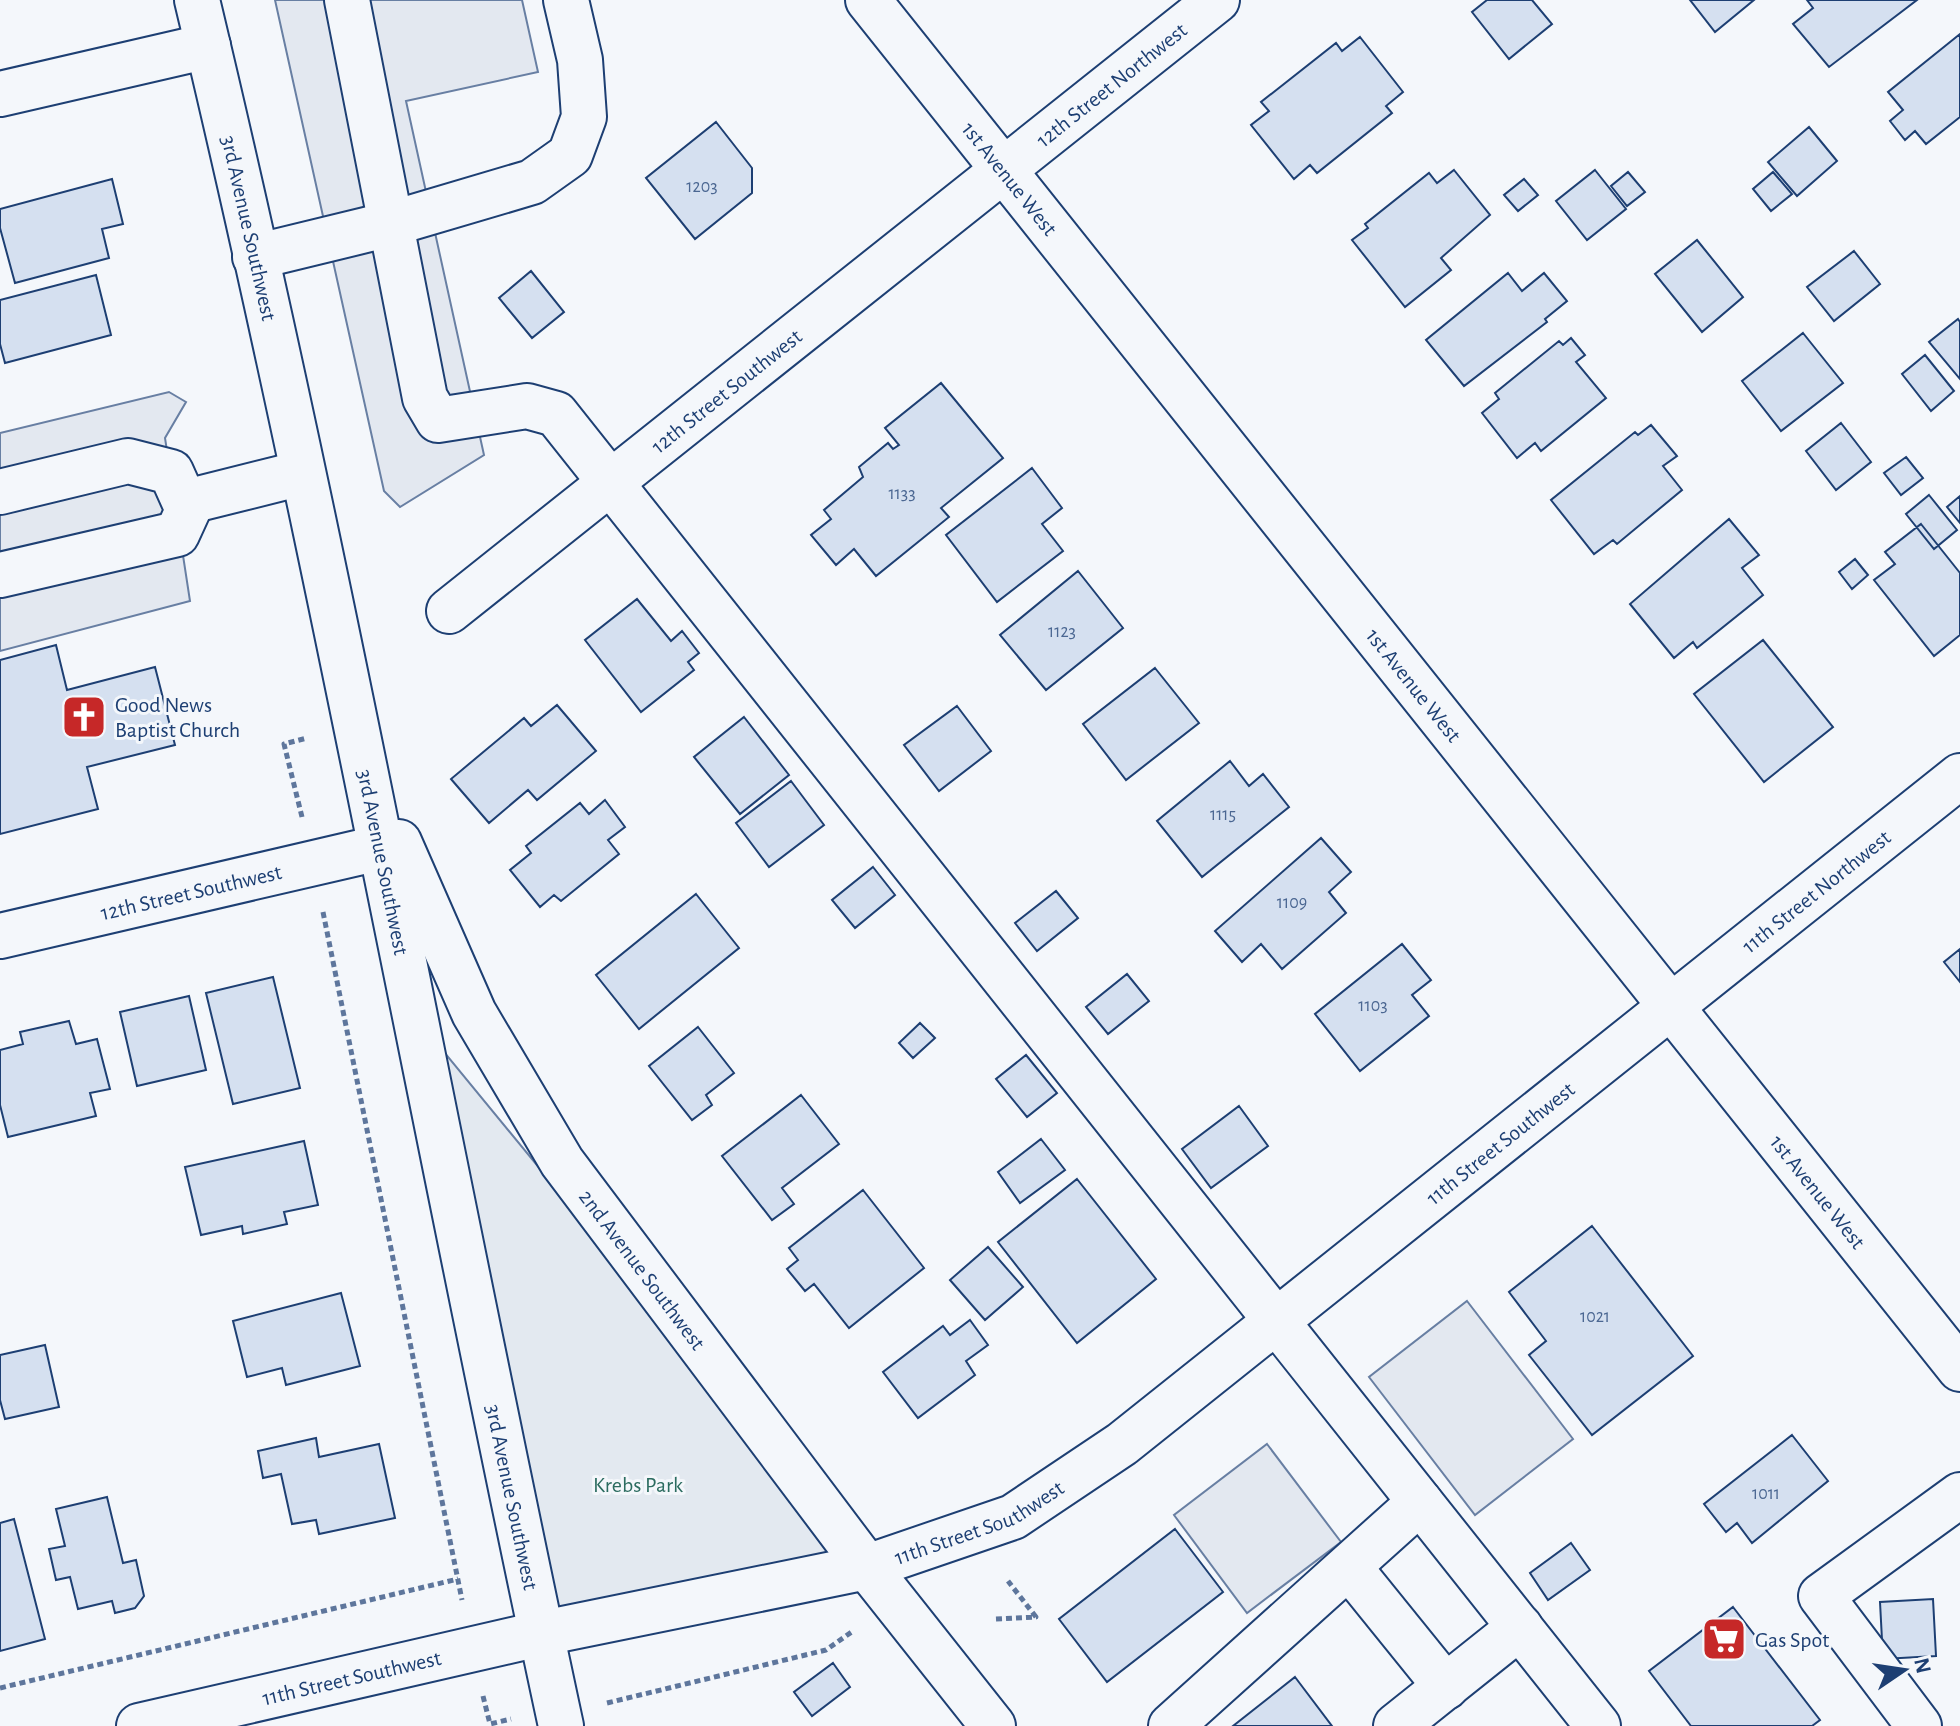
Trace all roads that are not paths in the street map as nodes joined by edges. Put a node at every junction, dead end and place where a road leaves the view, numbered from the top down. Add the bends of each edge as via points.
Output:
1 (197, 0) edge
2 (347, 0) edge
3 (566, 0) edge
4 (868, 0) edge
5 (1217, 0) edge
6 (208, 46) junction
7 (0, 94) edge
8 (1004, 169) junction
9 (390, 224) junction
10 (255, 257) junction
11 (302, 473) junction
12 (610, 480) junction
13 (0, 492) edge
14 (186, 502) junction
15 (0, 575) edge
16 (449, 611) dead end
17 (367, 769) junction
18 (1960, 776) edge
19 (383, 847) junction
20 (0, 936) edge
21 (1671, 1007) junction
22 (1275, 1319) junction
23 (1960, 1369) edge
24 (1960, 1495) edge
25 (1420, 1502) junction
26 (867, 1567) junction
27 (1349, 1567) junction
28 (1520, 1627) junction
29 (543, 1633) junction
30 (1446, 1687) junction
31 (139, 1726) edge
32 (561, 1726) edge
33 (993, 1726) edge
34 (1171, 1726) edge
35 (1396, 1726) edge
36 (1598, 1726) edge
37 (1919, 1726) edge

1 - 6 main road, 3rd Avenue Southwest
2 - 9 main road
3 - 9 main road via 580,60 584,117 570,155 532,182
4 - 8 main road, 1st Avenue West
5 - 8 main road, 12th Street Northwest
6 - 7 main road
6 - 10 main road, 3rd Avenue Southwest
8 - 12 main road, 12th Street Southwest
8 - 21 main road, 1st Avenue West
9 - 10 main road
9 - 12 main road via 425,398 438,420 527,406 556,414
10 - 11 main road, 3rd Avenue Southwest
11 - 14 main road
11 - 17 main road, 3rd Avenue Southwest
12 - 16 main road, 12th Street Southwest
12 - 22 main road
13 - 14 main road via 128,461 171,472
14 - 15 main road via 188,510 177,534
17 - 19 main road, 3rd Avenue Southwest
17 - 26 main road, 2nd Avenue Southwest via 474,1013 562,1162
18 - 21 main road, 11th Street Northwest
19 - 20 main road, 12th Street Southwest
19 - 29 main road, 3rd Avenue Southwest via 412,1013
21 - 22 main road, 11th Street Southwest
21 - 23 main road, 1st Avenue West
22 - 25 main road
22 - 26 main road, 11th Street Southwest via 1122,1444 1013,1517
24 - 37 main road via 1821,1596
25 - 27 main road
25 - 28 main road
26 - 29 main road, 11th Street Southwest
26 - 33 main road, 2nd Avenue Southwest
27 - 30 main road
27 - 34 main road
28 - 30 main road
28 - 36 main road
29 - 31 main road, 11th Street Southwest
29 - 32 main road, 3rd Avenue Southwest
30 - 35 main road

